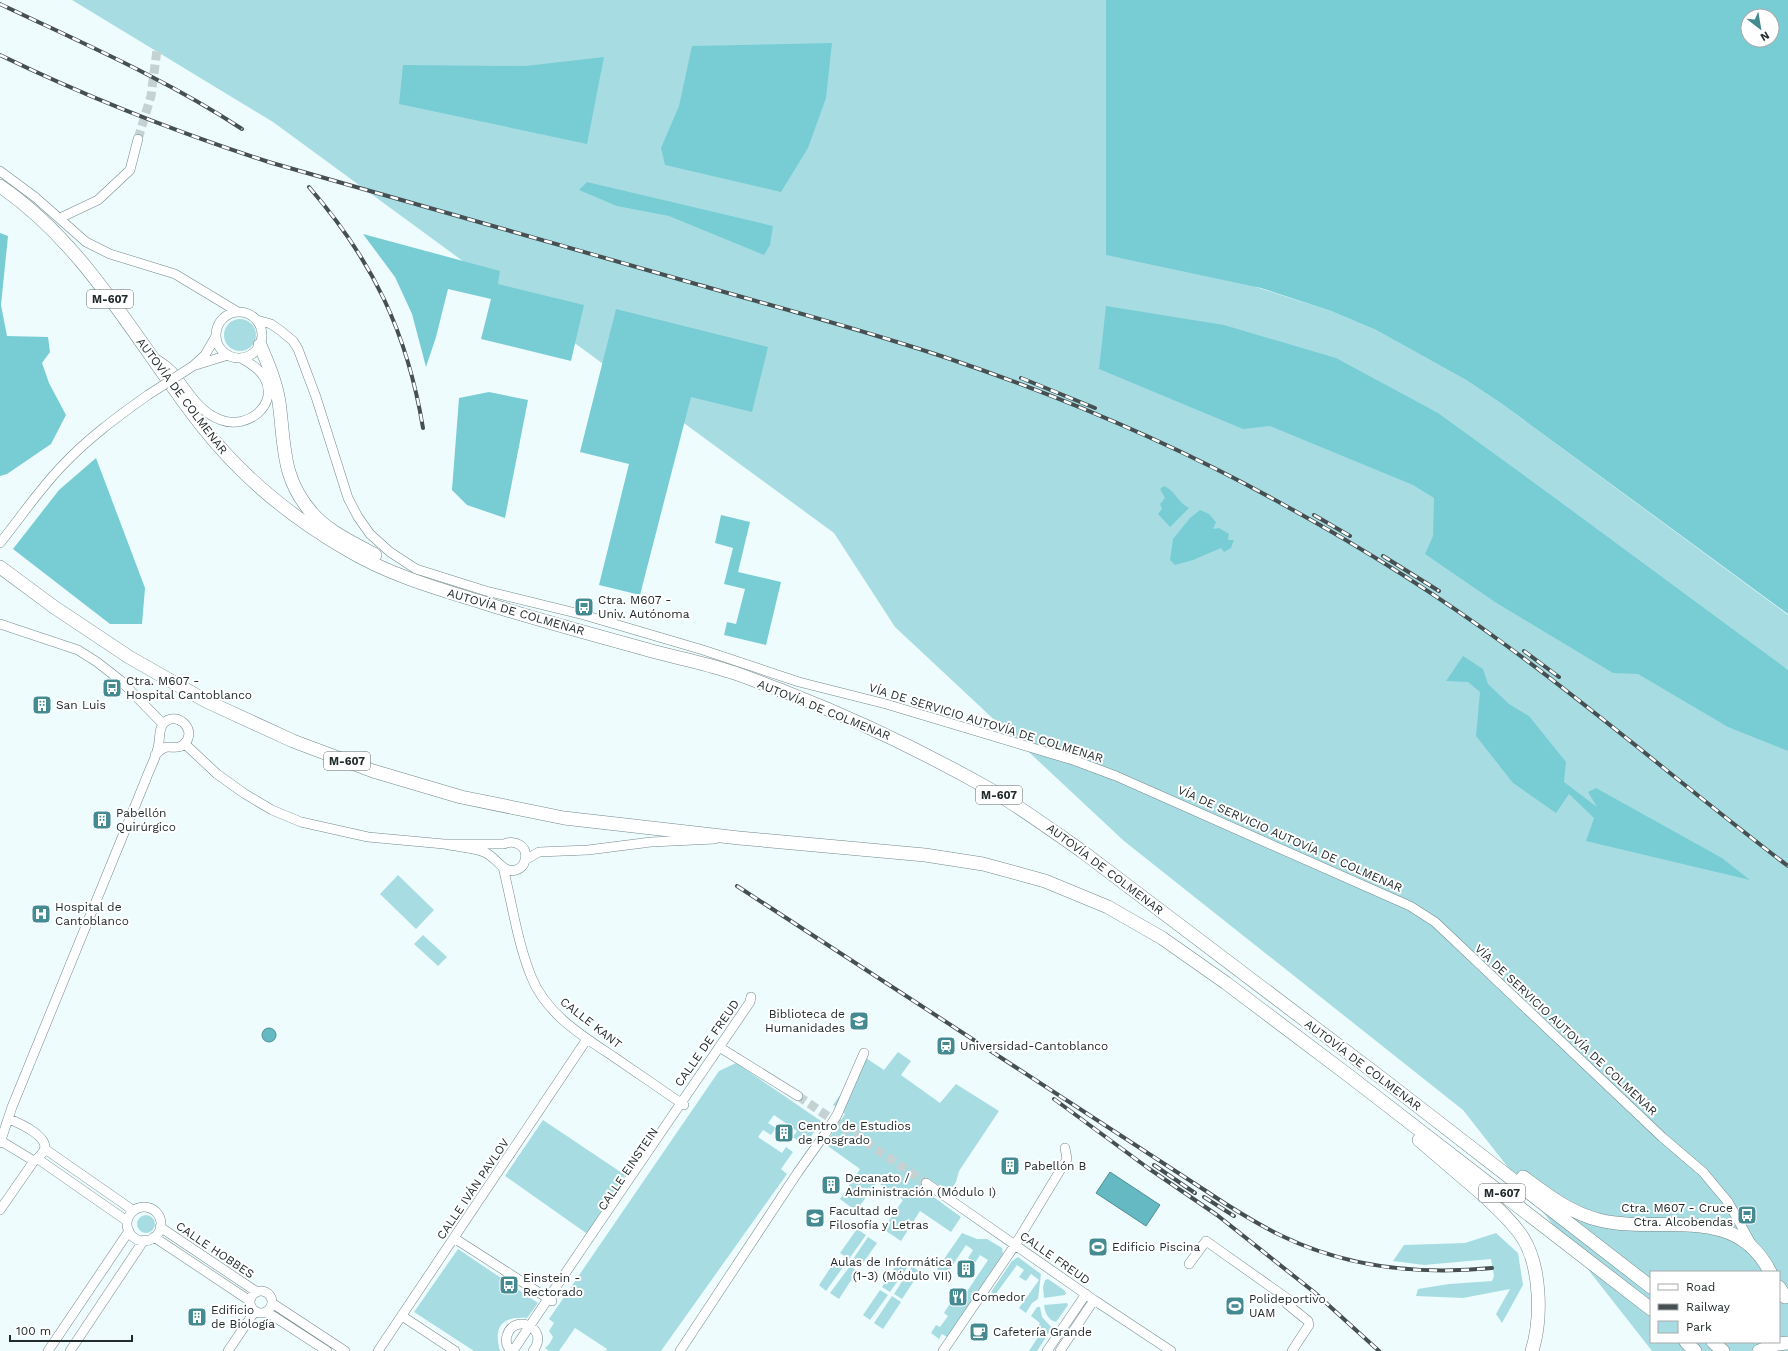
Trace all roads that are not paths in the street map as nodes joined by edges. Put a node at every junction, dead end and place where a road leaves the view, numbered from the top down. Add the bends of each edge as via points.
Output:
1 (138, 139) tunnel mouth
2 (0, 171) edge
3 (0, 186) edge
4 (60, 218) junction
5 (238, 312) junction
6 (257, 320) junction
7 (216, 336) junction
8 (260, 345) junction
9 (148, 352) junction
10 (228, 355) junction
11 (241, 358) junction
12 (193, 366) junction
13 (2, 540) edge
14 (0, 567) edge
15 (402, 575) junction
16 (0, 621) edge
17 (0, 624) edge
18 (14, 628) junction
19 (163, 724) junction
20 (160, 735) junction
21 (184, 744) junction
22 (169, 747) junction
23 (155, 755) junction
24 (739, 838) junction
25 (444, 844) junction
26 (504, 844) junction
27 (525, 860) junction
28 (500, 864) junction
29 (517, 870) junction
30 (508, 890) junction
31 (751, 997) dead end
32 (587, 1039) junction
33 (722, 1048) junction
34 (864, 1053) dead end
35 (1352, 1078) junction
36 (1384, 1080) junction
37 (798, 1096) tunnel mouth
38 (682, 1104) junction
39 (8, 1119) junction
40 (0, 1142) edge
41 (1065, 1148) dead end
42 (45, 1149) junction
43 (36, 1160) junction
44 (926, 1183) tunnel mouth
45 (0, 1210) edge
46 (134, 1211) junction
47 (127, 1221) junction
48 (160, 1227) junction
49 (129, 1231) junction
50 (154, 1237) junction
51 (454, 1238) junction
52 (144, 1240) junction
53 (1015, 1245) junction
54 (1753, 1247) junction
55 (1189, 1264) dead end
56 (1769, 1271) edge
57 (1650, 1286) edge
58 (257, 1292) junction
59 (1086, 1294) junction
60 (550, 1300) junction
61 (1094, 1300) junction
62 (250, 1301) junction
63 (272, 1303) junction
64 (1650, 1308) edge
65 (255, 1311) junction
66 (267, 1312) junction
67 (402, 1316) junction
68 (532, 1328) junction
69 (1687, 1343) edge
70 (1714, 1343) edge
71 (1782, 1344) edge
72 (1535, 1348) edge
73 (48, 1351) edge
74 (70, 1351) edge
75 (228, 1351) edge
76 (327, 1351) edge
77 (345, 1351) edge
78 (378, 1351) edge
79 (455, 1351) edge
80 (512, 1351) edge
81 (519, 1351) edge
82 (533, 1351) edge
83 (680, 1351) edge
84 (943, 1351) edge
85 (1047, 1351) edge
86 (1060, 1351) edge
87 (1171, 1351) edge
88 (1292, 1351) edge
89 (1695, 1351) edge
90 (1723, 1351) edge
91 (1759, 1351) edge

1 - 4 street via 130,170 98,200
2 - 4 street
3 - 9 highway, AUTOVÍA DE COLMENAR / M-607 via 34,211 79,260
4 - 5 street via 86,242 110,254 176,274
5 - 6 street
5 - 7 street via 226,315 221,320 216,328
6 - 8 street via 262,332
6 - 54 street, VÍA DE SERVICIO AUTOVÍA DE COLMENAR via 281,331 298,348 348,498 358,517 370,534 390,552 416,569 486,591 584,615 799,682 886,704 1073,760 1410,906 1435,922 1662,1137 1703,1172 1728,1202
7 - 10 street via 222,350
7 - 12 street via 206,355
8 - 11 street via 252,354
8 - 15 highway via 272,374 279,402 284,456 295,488 312,514 328,528 380,557
9 - 11 street via 171,370 195,403 220,420 234,423 251,419 259,412 267,393 267,386 261,373
9 - 15 highway, AUTOVÍA DE COLMENAR / M-607 via 203,428 252,481 297,518 349,551
10 - 11 street
10 - 12 street
12 - 13 street, bridge via 100,430 60,468
14 - 24 highway, AUTOVÍA DE COLMENAR / M-607 via 129,657 206,701 293,741 373,771 461,797 564,818
15 - 36 highway, AUTOVÍA DE COLMENAR / M-607 via 502,608 728,671 825,707 903,742 992,791 1038,820
16 - 18 street
17 - 18 street
18 - 19 street via 78,650 120,680
19 - 20 street
19 - 21 street via 174,719 182,721 188,728 189,736
20 - 22 street via 162,742
20 - 23 street
21 - 22 street via 179,748
21 - 25 street via 217,774 245,794 272,810 301,822 368,837
22 - 23 street
23 - 39 street
24 - 27 street via 651,842 588,850 539,852
24 - 35 highway, AUTOVÍA DE COLMENAR / M-607 via 962,860 1045,881 1108,907 1162,938
25 - 26 street
25 - 28 street via 482,851
26 - 27 street via 512,842 520,845 525,852
26 - 28 street via 498,852
27 - 29 street
28 - 29 street via 507,870
28 - 30 street, CALLE KANT
29 - 30 street
30 - 32 street, CALLE KANT via 531,977 542,997 556,1014
31 - 33 street, CALLE DE FREUD
32 - 38 street, CALLE KANT
32 - 51 street, CALLE IVÁN PAVLOV
33 - 37 street
33 - 38 street, CALLE EINSTEIN
34 - 83 street via 837,1116
35 - 64 highway, AUTOVÍA DE COLMENAR / M-607
35 - 72 highway via 1379,1109 1492,1203 1523,1238 1529,1250 1537,1285
36 - 54 highway via 1439,1112 1552,1198 1578,1213 1614,1222 1719,1228
36 - 57 highway, AUTOVÍA DE COLMENAR / M-607
38 - 60 street, CALLE EINSTEIN
39 - 40 street
39 - 42 street via 42,1139
40 - 43 street
41 - 53 street via 1067,1159
42 - 43 street
42 - 46 street
43 - 45 street
43 - 47 street
44 - 53 street, CALLE FREUD
46 - 47 street
46 - 48 street via 142,1207 152,1209 160,1218
47 - 49 street
48 - 50 street
48 - 58 street, CALLE HOBBES
49 - 52 street via 135,1238
49 - 73 street
50 - 52 street
50 - 62 street, CALLE HOBBES
51 - 60 street
51 - 67 street, CALLE IVÁN PAVLOV
52 - 74 street
53 - 59 street, CALLE FREUD
53 - 84 street
54 - 56 highway
55 - 88 street via 1206,1241 1288,1299 1287,1304 1308,1321 1309,1325
58 - 62 street
58 - 63 street via 263,1291 268,1294
59 - 61 street, CALLE FREUD
59 - 85 street
60 - 68 street, CALLE EINSTEIN
61 - 86 street
61 - 87 street, CALLE FREUD
62 - 65 street
63 - 66 street
63 - 77 street
65 - 66 street
65 - 75 street
66 - 76 street
67 - 78 street, CALLE IVÁN PAVLOV
67 - 79 street
68 - 80 street, CALLE EINSTEIN
68 - 80 street, CALLE EINSTEIN via 521,1324 509,1331 506,1340
68 - 81 street, CALLE EINSTEIN
68 - 82 street via 538,1338
69 - 89 highway
70 - 90 highway
71 - 91 highway

